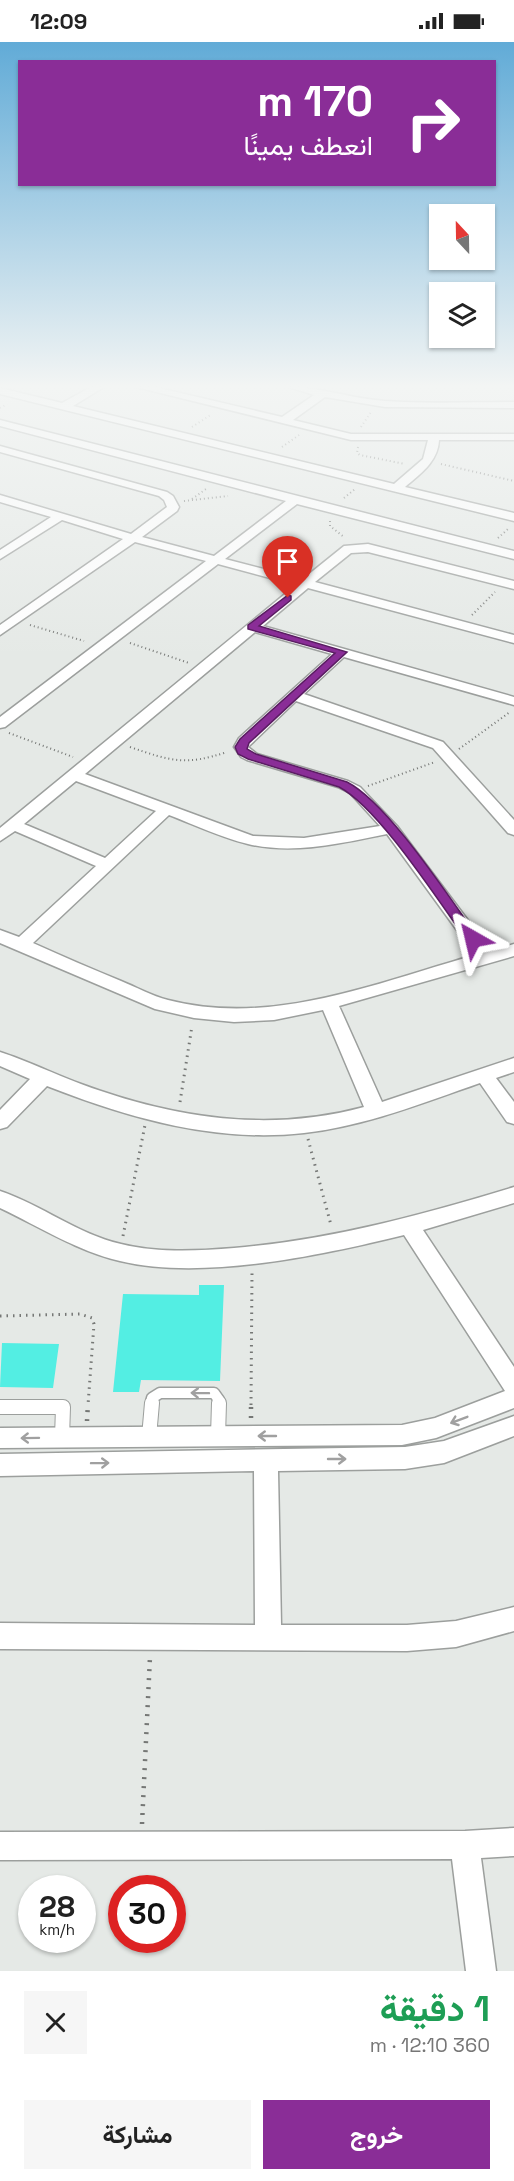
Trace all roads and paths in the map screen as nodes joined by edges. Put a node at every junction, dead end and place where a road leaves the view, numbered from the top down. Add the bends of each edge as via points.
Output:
1 (101, 477) edge
2 (205, 477) edge
3 (246, 477) edge
4 (351, 477) edge
5 (409, 477) edge
6 (493, 477) edge
7 (514, 481) edge
8 (397, 488) junction
9 (262, 492) junction
10 (0, 498) edge
11 (295, 501) junction
12 (15, 502) junction
13 (173, 503) junction
14 (0, 512) edge
15 (341, 512) junction
16 (61, 516) junction
17 (514, 517) edge
18 (514, 523) edge
19 (133, 538) junction
20 (496, 540) junction
21 (514, 545) edge
22 (357, 547) junction
23 (0, 555) edge
24 (514, 555) edge
25 (217, 560) junction
26 (306, 583) junction
27 (509, 584) edge
28 (16, 620) junction
29 (463, 625) junction
30 (252, 627) junction
31 (0, 631) edge
32 (114, 638) junction
33 (514, 639) edge
34 (102, 647) junction
35 (342, 652) junction
36 (202, 668) junction
37 (295, 696) junction
38 (514, 701) edge
39 (0, 724) edge
40 (0, 730) edge
41 (115, 741) junction
42 (241, 747) junction
43 (88, 763) junction
44 (75, 775) junction
45 (167, 809) junction
46 (14, 825) junction
47 (391, 829) junction
48 (514, 830) edge
49 (0, 836) edge
50 (107, 865) junction
51 (0, 936) edge
52 (21, 945) junction
53 (514, 950) edge
54 (486, 957) junction
55 (328, 1002) junction
56 (194, 1012) junction
57 (0, 1059) edge
58 (514, 1065) edge
59 (484, 1075) junction
60 (44, 1077) junction
61 (375, 1109) junction
62 (147, 1114) junction
63 (514, 1117) edge
64 (177, 1121) junction
65 (0, 1122) edge
66 (304, 1126) junction
67 (514, 1195) edge
68 (0, 1199) edge
69 (410, 1227) junction
70 (337, 1244) junction
71 (120, 1252) junction
72 (252, 1255) junction
73 (0, 1316) edge
74 (514, 1386) edge
75 (514, 1398) edge
76 (0, 1407) edge
77 (514, 1426) edge
78 (218, 1436) junction
79 (250, 1436) junction
80 (149, 1437) junction
81 (0, 1438) edge
82 (62, 1438) junction
83 (86, 1438) junction
84 (266, 1459) junction
85 (0, 1465) edge
86 (514, 1619) edge
87 (0, 1636) edge
88 (151, 1637) junction
89 (268, 1638) junction
90 (514, 1842) edge
91 (140, 1845) junction
92 (465, 1845) junction
93 (0, 1846) edge
94 (481, 1971) edge

1 - 13 street via 163,494
2 - 9 street
3 - 20 street
4 - 8 street
5 - 8 street
6 - 7 path
8 - 17 street
9 - 11 street
9 - 13 path
10 - 12 street
11 - 15 street
11 - 25 street
12 - 14 street
12 - 16 street
13 - 19 street via 171,510
15 - 22 path via 330,521 330,526
15 - 24 street
16 - 19 street
16 - 23 street
18 - 20 path
19 - 25 street
19 - 28 street
20 - 21 street
22 - 26 street via 345,551
22 - 27 street
25 - 26 street
25 - 32 street
26 - 29 street
26 - 30 street
27 - 29 path
28 - 31 street
28 - 34 path
29 - 33 street
30 - 35 street
30 - 36 street
32 - 34 street
32 - 36 path
34 - 39 street
35 - 37 street
35 - 38 street
36 - 41 street
37 - 42 street
37 - 48 street via 438,745
40 - 43 path
41 - 42 path via 188,764
41 - 43 street
42 - 47 street via 252,757 355,790
43 - 44 street
44 - 45 street
44 - 46 street
45 - 47 street via 250,840 273,844 315,843
45 - 50 street
46 - 49 street
46 - 50 street
47 - 54 street
50 - 52 street
51 - 52 street
52 - 56 street via 161,1005
53 - 54 street
54 - 55 street
55 - 56 street via 274,1014
55 - 61 street
56 - 64 path
57 - 60 street
58 - 59 street
59 - 61 street
59 - 63 street
60 - 62 street
60 - 65 street
61 - 66 street
62 - 64 street
62 - 71 path
64 - 66 street via 261,1129
66 - 70 path
67 - 69 street
68 - 71 street via 85,1242
69 - 70 street
69 - 74 street
70 - 72 street
71 - 72 street via 153,1258
72 - 79 path
73 - 83 path via 80,1314 92,1318
75 -> 79 street via 419,1432 384,1436
76 - 82 lane via 63,1407
84 -> 77 street via 425,1456
78 - 79 street
78 - 80 street
78 -> 80 lane via 219,1400 214,1393 160,1393 152,1398
80 - 83 street
82 -> 81 street
82 - 83 street
85 -> 84 street
84 - 89 street
86 - 89 street via 456,1634 407,1638
87 - 88 street
88 - 89 street
88 - 91 path
90 - 92 street
91 - 92 street
91 - 93 street
92 - 94 street

